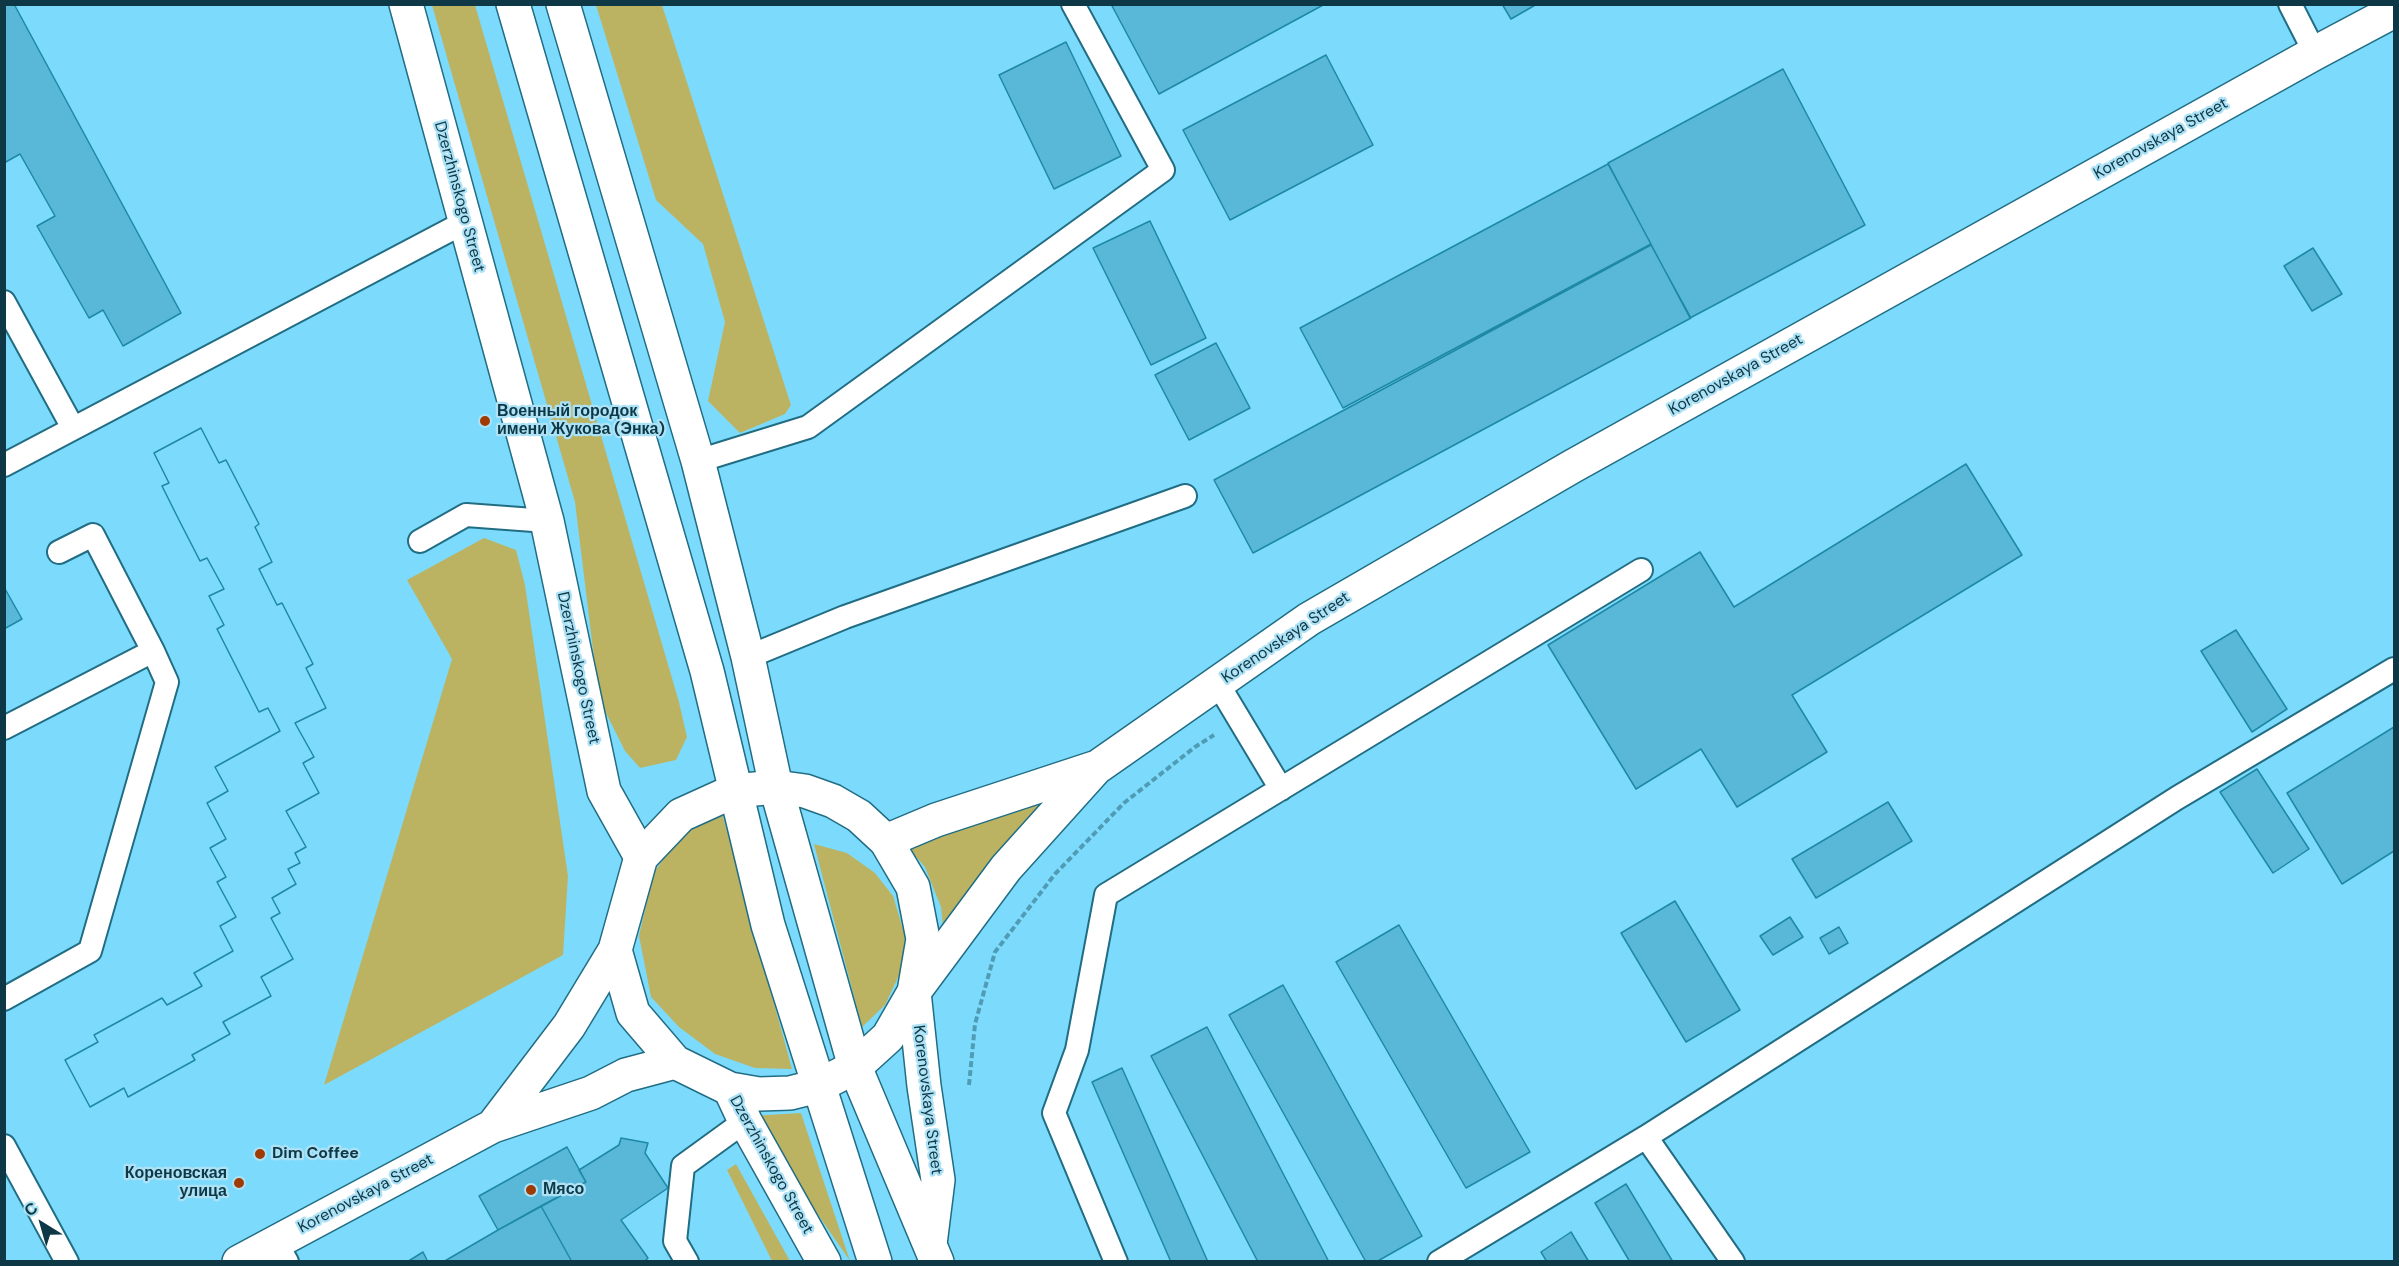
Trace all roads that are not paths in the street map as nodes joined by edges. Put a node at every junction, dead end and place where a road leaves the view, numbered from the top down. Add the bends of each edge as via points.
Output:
1 (406, 4) edge
2 (513, 4) edge
3 (563, 4) edge
4 (1073, 4) edge
5 (2290, 4) edge
6 (2394, 11) edge
7 (2315, 53) junction
8 (466, 222) junction
9 (4, 302) edge
10 (74, 428) junction
11 (698, 461) junction
12 (4, 465) edge
13 (1185, 496) dead end
14 (547, 521) junction
15 (420, 541) dead end
16 (59, 552) dead end
17 (1641, 570) dead end
18 (153, 651) junction
19 (748, 657) junction
20 (2394, 669) edge
21 (1218, 684) junction
22 (4, 728) edge
23 (1096, 768) junction
24 (776, 787) junction
25 (1281, 789) junction
26 (734, 791) junction
27 (886, 841) junction
28 (641, 857) junction
29 (615, 951) junction
30 (914, 992) junction
31 (4, 999) edge
32 (675, 1062) junction
33 (855, 1067) junction
34 (818, 1086) junction
35 (730, 1089) junction
36 (745, 1121) junction
37 (492, 1126) junction
38 (1646, 1137) junction
39 (4, 1146) edge
40 (281, 1252) edge
41 (933, 1253) edge
42 (67, 1262) edge
43 (238, 1262) edge
44 (687, 1262) edge
45 (824, 1262) edge
46 (875, 1262) edge
47 (1116, 1262) edge
48 (1439, 1262) edge
49 (1733, 1262) edge

1 - 8 street, Dzerzhinskogo Street
2 - 26 street via 707,671
3 - 11 street
4 - 11 lane via 1163,170 808,427
5 - 7 lane
6 - 7 street, Korenovskaya Street
7 - 21 street, Korenovskaya Street via 1563,472 1309,619
8 - 10 lane
8 - 14 street, Dzerzhinskogo Street
9 - 10 lane
10 - 12 lane
11 - 19 street
13 - 19 lane via 845,616
14 - 15 lane via 466,515
14 - 28 street, Dzerzhinskogo Street via 604,791
16 - 18 lane via 93,535
17 - 25 lane
18 - 22 lane
18 - 31 lane via 167,682 90,951
19 - 24 street
20 - 38 lane via 2177,798
21 - 23 street, Korenovskaya Street
21 - 25 lane
23 - 27 street, Korenovskaya Street via 936,820
23 - 30 street, Korenovskaya Street via 1006,868
24 - 26 street
24 - 27 street via 805,791 833,801 859,816
24 - 33 street
25 - 47 lane via 1106,895 1077,1050 1054,1113
26 - 28 street via 681,815
26 - 34 street via 768,925
27 - 30 street via 913,887 923,939
28 - 29 street
29 - 32 street, Dzerzhinskogo Street via 633,1013
29 - 37 street, Korenovskaya Street via 569,1026
30 - 33 street, Korenovskaya Street via 888,1037
30 - 41 street, Korenovskaya Street via 938,1180
32 - 35 street, Dzerzhinskogo Street
32 - 37 street, Korenovskaya Street via 626,1075 591,1093
33 - 34 street, Korenovskaya Street
33 - 41 street
34 - 35 street, Korenovskaya Street via 770,1094
34 - 46 street
35 - 36 street, Dzerzhinskogo Street
36 - 44 lane via 683,1166 675,1240
36 - 45 street, Dzerzhinskogo Street
37 - 40 street, Korenovskaya Street
38 - 48 lane
38 - 49 lane
39 - 42 lane
40 - 43 street, Korenovskaya Street

